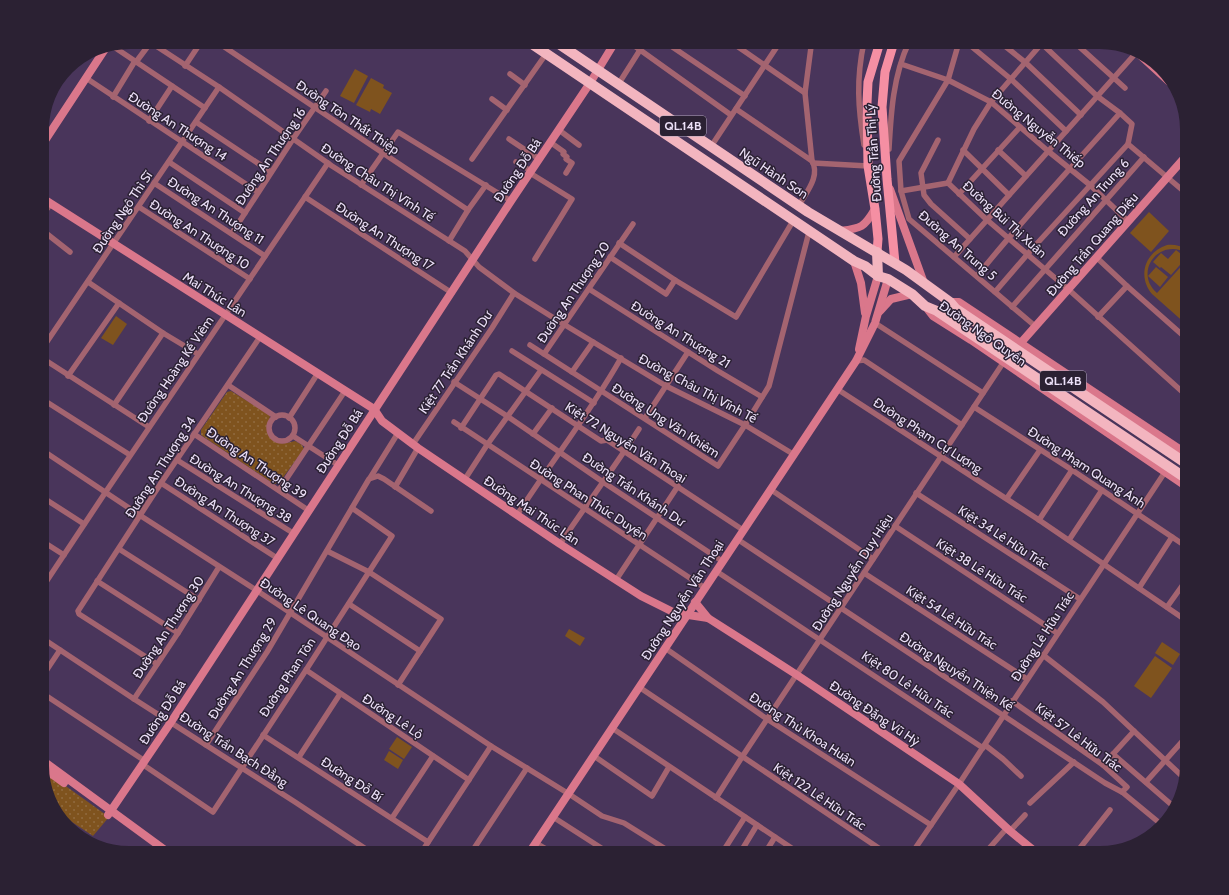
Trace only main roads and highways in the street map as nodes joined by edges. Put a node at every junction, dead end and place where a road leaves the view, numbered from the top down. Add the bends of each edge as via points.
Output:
1 (538, 49) edge
2 (568, 49) edge
3 (878, 49) edge
4 (892, 49) edge
5 (877, 252) junction
6 (895, 263) junction
7 (878, 276) junction
8 (888, 279) junction
9 (1180, 450) edge
10 (1180, 455) edge
11 (1167, 469) junction
12 (1180, 475) edge

1 - 7 highway, QL.14B via 792,223
2 - 5 highway, Ngũ Hành Sơn / QL.14B via 808,212
3 - 5 main road, Đường Trần Thị Lý via 868,82 867,103 868,166 875,209
4 - 6 main road, Đường Trần Thị Lý via 886,72 882,107
5 - 6 highway, Đường Ngô Quyền
5 - 7 highway
6 - 8 highway
6 - 9 highway, Đường Ngô Quyền / QL.14B via 956,309
7 - 8 highway, Đường Ngô Quyền
8 - 11 highway, Đường Ngô Quyền / QL.14B
10 - 11 highway
11 - 12 highway, Đường Ngô Quyền / QL.14B

